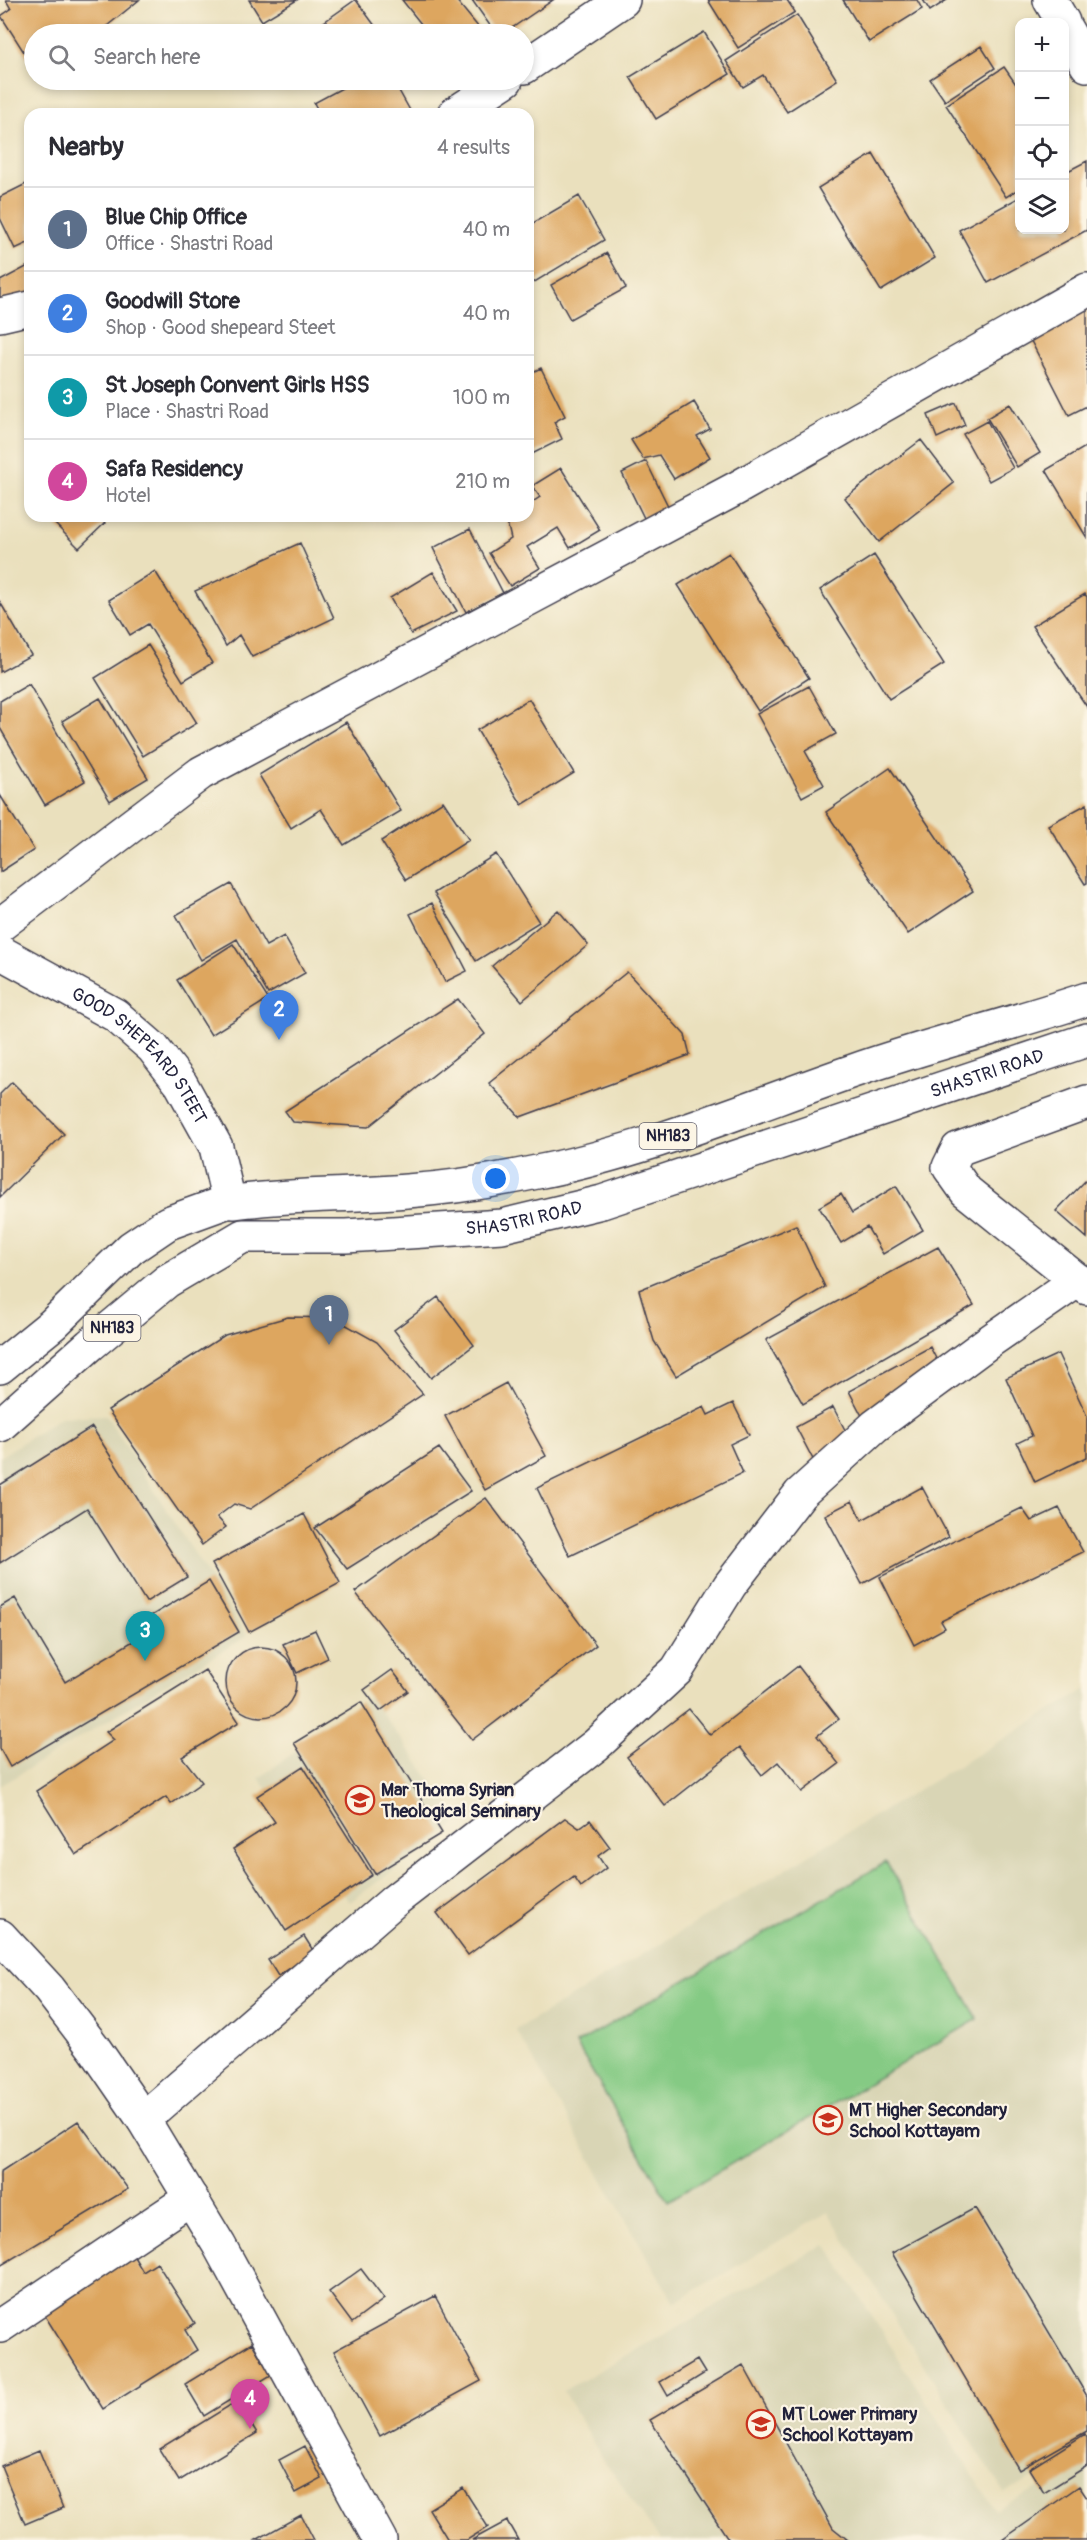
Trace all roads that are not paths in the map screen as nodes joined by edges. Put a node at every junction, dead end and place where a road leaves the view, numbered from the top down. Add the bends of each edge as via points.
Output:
1 (623, 0) edge
2 (1050, 0) edge
3 (1060, 18) edge
4 (1069, 33) edge
5 (534, 60) edge
6 (1087, 65) edge
7 (491, 90) edge
8 (463, 108) edge
9 (1087, 290) edge
10 (24, 309) edge
11 (0, 315) edge
12 (0, 926) edge
13 (0, 952) edge
14 (1087, 999) edge
15 (1087, 1040) edge
16 (1087, 1102) edge
17 (229, 1202) junction
18 (237, 1239) junction
19 (1082, 1284) edge
20 (0, 1367) edge
21 (0, 1425) edge
22 (0, 1936) edge
23 (143, 2119) junction
24 (191, 2198) junction
25 (0, 2326) edge
26 (380, 2540) edge

1 - 5 main road
2 - 3 main road
4 - 6 main road
7 - 8 main road
9 - 12 main road via 737,488 201,773
10 - 11 main road
13 - 17 main road, GOOD SHEPEARD STEET via 115,1015 153,1048 181,1084 216,1147
14 - 17 main road, NH183 via 855,1070 613,1154 541,1172 406,1191
15 - 18 main road, SHASTRI ROAD / NH183 via 602,1202 540,1219 433,1231
16 - 19 main road via 958,1149 949,1167 966,1191
17 - 18 main road, GOOD SHEPEARD STEET via 246,1209 251,1220 248,1232
17 - 20 main road, NH183 via 168,1223 130,1248 53,1324
18 - 21 main road, NH183 via 167,1281
19 - 23 main road via 990,1341 875,1426 800,1494 730,1585 677,1670 596,1745 394,1901
22 - 23 main road via 50,1989
23 - 24 main road
24 - 25 main road
24 - 26 main road

